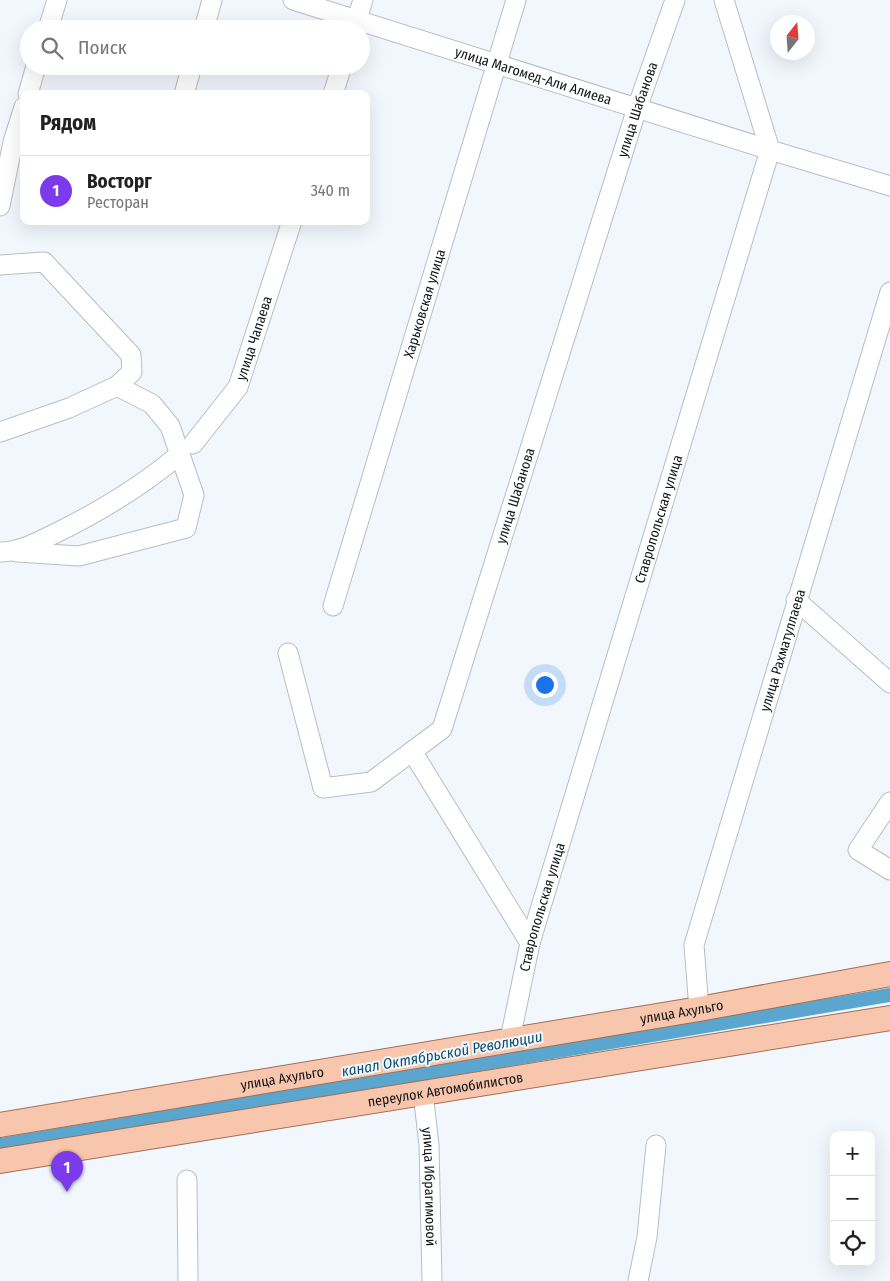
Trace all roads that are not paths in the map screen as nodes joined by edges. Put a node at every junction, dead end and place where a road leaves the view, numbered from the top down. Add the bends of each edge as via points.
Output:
1 (57, 0) edge
2 (212, 0) edge
3 (294, 0) edge
4 (363, 0) edge
5 (516, 0) edge
6 (675, 0) edge
7 (724, 0) edge
8 (51, 20) edge
9 (206, 20) edge
10 (346, 20) edge
11 (357, 20) edge
12 (370, 28) edge
13 (496, 63) junction
14 (33, 75) edge
15 (189, 75) edge
16 (339, 75) edge
17 (29, 90) edge
18 (185, 90) edge
19 (334, 90) edge
20 (637, 108) junction
21 (20, 119) edge
22 (770, 150) junction
23 (890, 186) edge
24 (0, 206) edge
25 (291, 225) edge
26 (0, 265) edge
27 (890, 292) edge
28 (118, 386) junction
29 (0, 432) edge
30 (186, 449) junction
31 (8, 552) edge
32 (796, 600) junction
33 (333, 606) dead end
34 (288, 653) dead end
35 (890, 683) edge
36 (412, 751) junction
37 (890, 802) edge
38 (890, 870) edge
39 (530, 943) junction
40 (890, 974) edge
41 (699, 1009) junction
42 (890, 1018) edge
43 (510, 1039) junction
44 (423, 1093) junction
45 (0, 1125) edge
46 (656, 1145) dead end
47 (0, 1161) edge
48 (187, 1180) dead end
49 (188, 1281) edge
50 (432, 1281) edge
51 (638, 1281) edge

1 - 8 street
2 - 9 street
3 - 10 street, улица Магомед-Али Алиева
4 - 11 street
5 - 13 street, Харьковская улица
6 - 20 street, улица Шабанова
7 - 22 street
12 - 13 street, улица Магомед-Али Алиева
13 - 20 street, улица Магомед-Али Алиева
13 - 33 street, Харьковская улица
14 - 17 street
15 - 18 street
16 - 19 street
20 - 22 street, улица Магомед-Али Алиева
20 - 36 street, улица Шабанова via 442,729
21 - 24 street
22 - 23 street, улица Магомед-Али Алиева
22 - 39 street, Ставропольская улица
25 - 30 street, улица Чапаева via 238,388
26 - 28 street via 44,262 131,355 132,372
27 - 32 street, улица Рахматуллаева
28 - 29 street via 69,408
28 - 30 street via 152,404
30 - 31 street, улица Чапаева via 146,482 86,518
30 - 31 street via 194,495 186,528 78,556
32 - 35 street
32 - 41 street, улица Рахматуллаева via 694,945
34 - 36 street, улица Шабанова via 324,788 371,782
36 - 39 street
37 - 38 street via 858,850
39 - 43 street, Ставропольская улица
40 - 41 main road, улица Ахульго
41 - 43 main road, улица Ахульго
42 - 44 main road, переулок Автомобилистов
43 - 45 main road, улица Ахульго
44 - 47 main road, переулок Автомобилистов
44 - 50 street, улица Ибрагимовой via 429,1145
46 - 51 street via 647,1237
48 - 49 street

